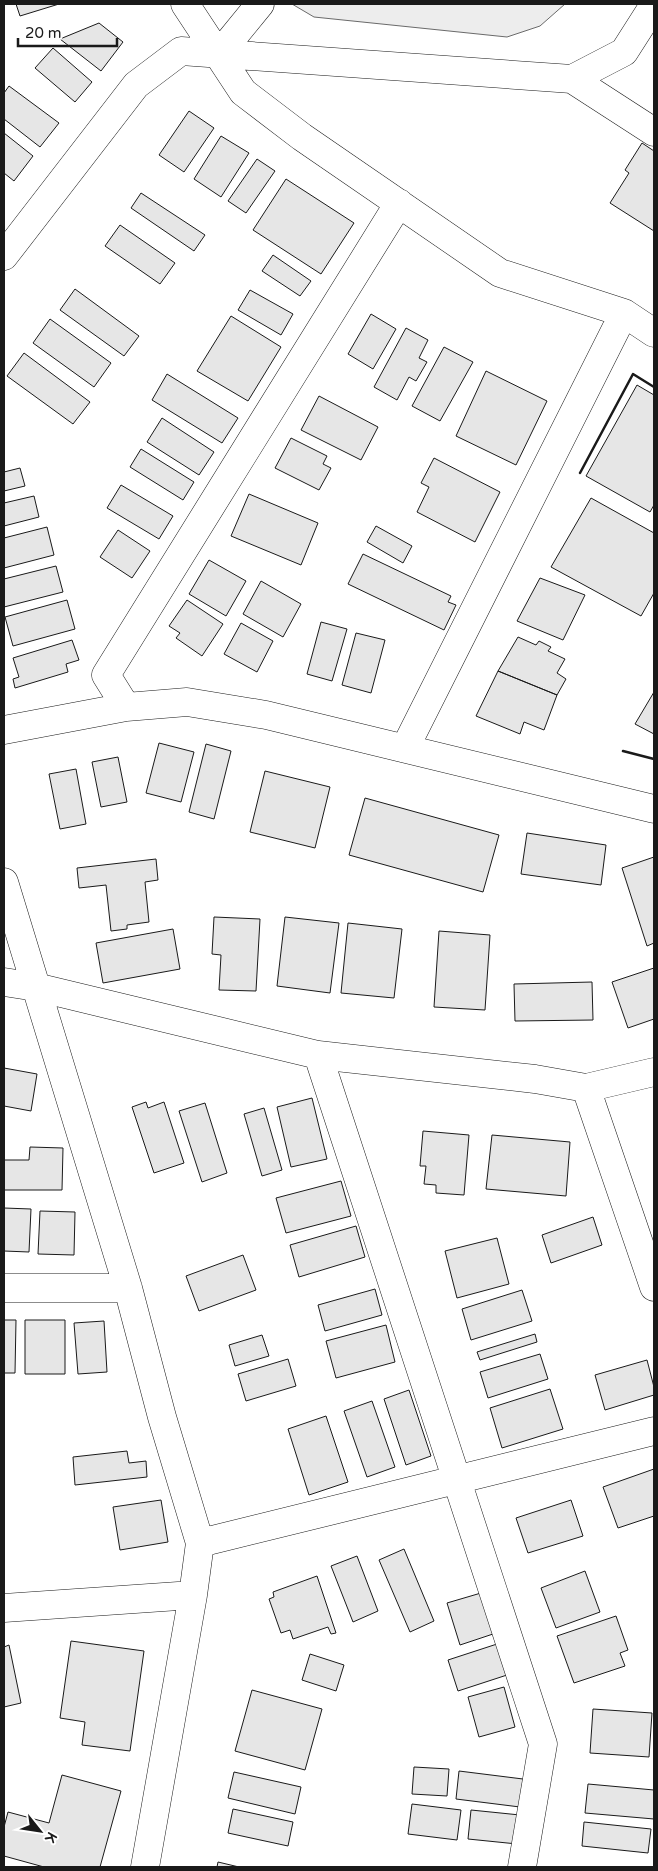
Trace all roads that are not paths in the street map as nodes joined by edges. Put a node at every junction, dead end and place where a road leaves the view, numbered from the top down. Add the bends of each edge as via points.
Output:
1 (185, 4) edge
2 (260, 4) edge
3 (654, 5) edge
4 (220, 53) junction
5 (572, 79) junction
6 (654, 132) edge
7 (398, 203) junction
8 (4, 256) edge
9 (624, 313) junction
10 (654, 333) edge
11 (126, 706) junction
12 (4, 730) edge
13 (405, 748) junction
14 (654, 808) edge
15 (4, 882) edge
16 (4, 982) edge
17 (36, 987) junction
18 (318, 1055) junction
19 (654, 1072) edge
20 (586, 1088) junction
21 (654, 1286) edge
22 (4, 1288) edge
23 (128, 1288) junction
24 (654, 1431) edge
25 (457, 1481) junction
26 (200, 1543) junction
27 (193, 1595) junction
28 (4, 1608) edge
29 (145, 1867) edge
30 (522, 1867) edge

1 - 4 street
2 - 4 street
3 - 5 street via 624,52
4 - 5 street
4 - 7 street via 243,92
4 - 8 street via 181,51 136,85
5 - 6 street
7 - 9 street via 500,273
7 - 11 street via 106,674
9 - 10 street
9 - 13 street
11 - 12 street
11 - 13 street via 187,702 266,714
13 - 14 street
15 - 17 street
16 - 17 street
17 - 18 street
17 - 23 street
18 - 20 street via 535,1079
18 - 25 street
19 - 20 street
20 - 21 street
22 - 23 street
23 - 26 street
24 - 25 street
25 - 26 street
25 - 30 street via 543,1744
26 - 27 street
27 - 28 street
27 - 29 street

